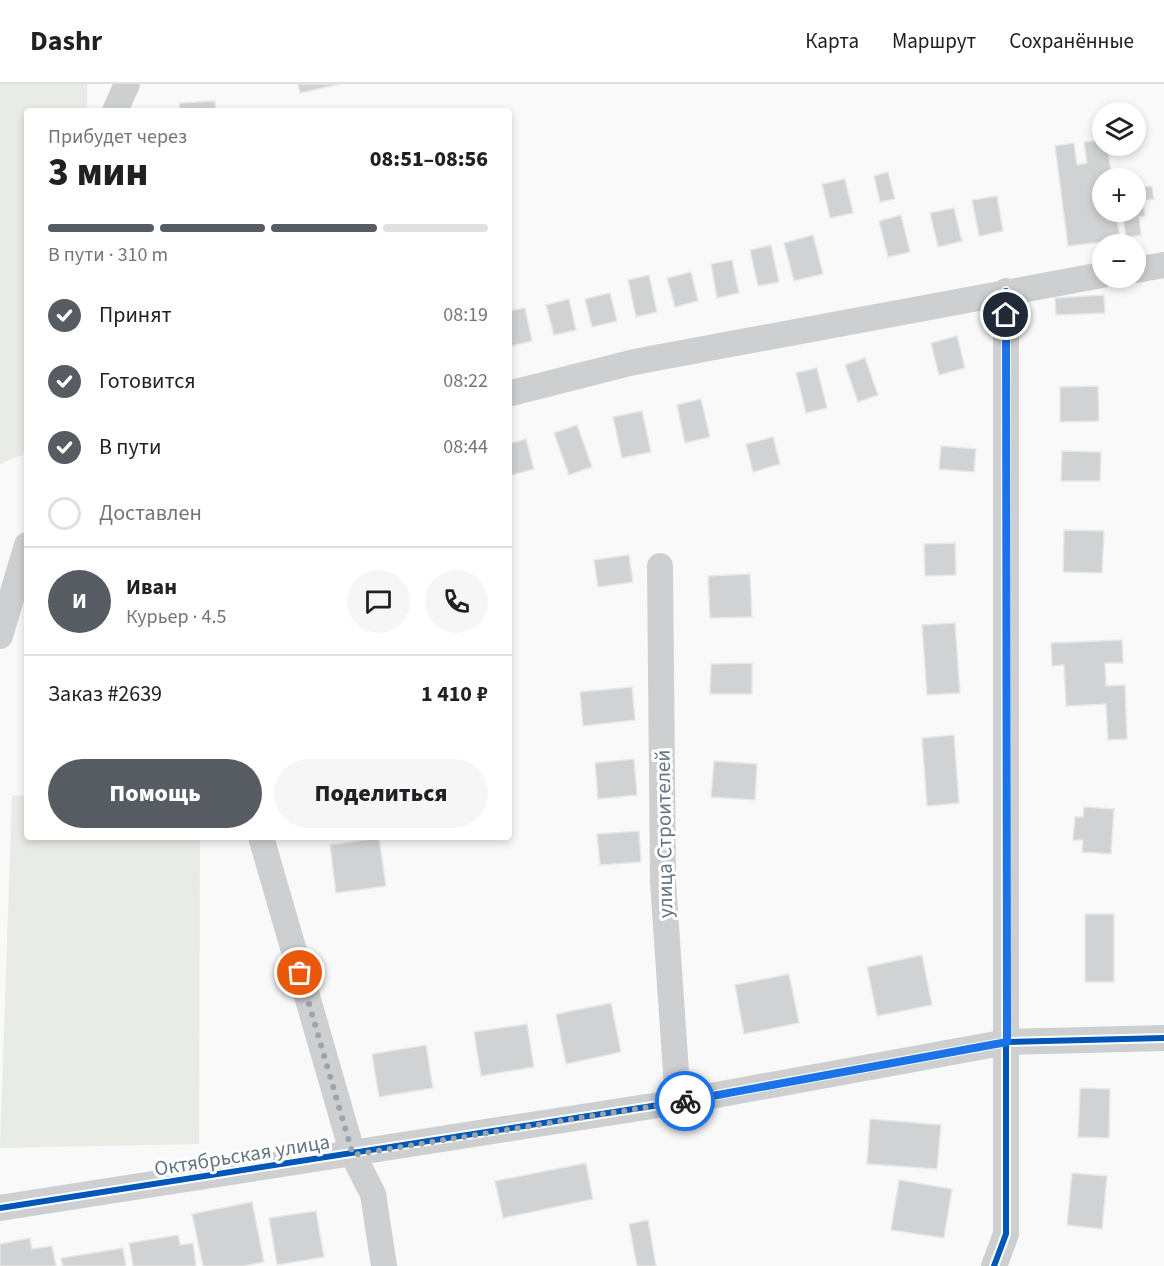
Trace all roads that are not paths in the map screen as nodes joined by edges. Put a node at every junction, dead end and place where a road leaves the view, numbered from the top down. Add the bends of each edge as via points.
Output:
1 (127, 84) edge
2 (116, 108) edge
3 (1164, 265) edge
4 (1146, 268) edge
5 (1092, 277) edge
6 (1006, 291) junction
7 (512, 393) edge
8 (24, 555) edge
9 (660, 566) dead end
10 (0, 636) edge
11 (262, 840) edge
12 (1164, 1038) edge
13 (1007, 1042) junction
14 (678, 1102) junction
15 (353, 1155) junction
16 (0, 1208) edge
17 (384, 1266) edge
18 (994, 1266) edge

1 - 2 street
3 - 4 street
5 - 6 street
6 - 7 street via 634,362
6 - 13 street
8 - 10 street
9 - 14 street, улица Строителей via 663,882
11 - 15 street
12 - 13 street, Октябрьская улица
13 - 14 street, Октябрьская улица
13 - 18 street via 1006,1234
14 - 15 street, Октябрьская улица
15 - 16 street, Октябрьская улица
15 - 17 street via 373,1194

